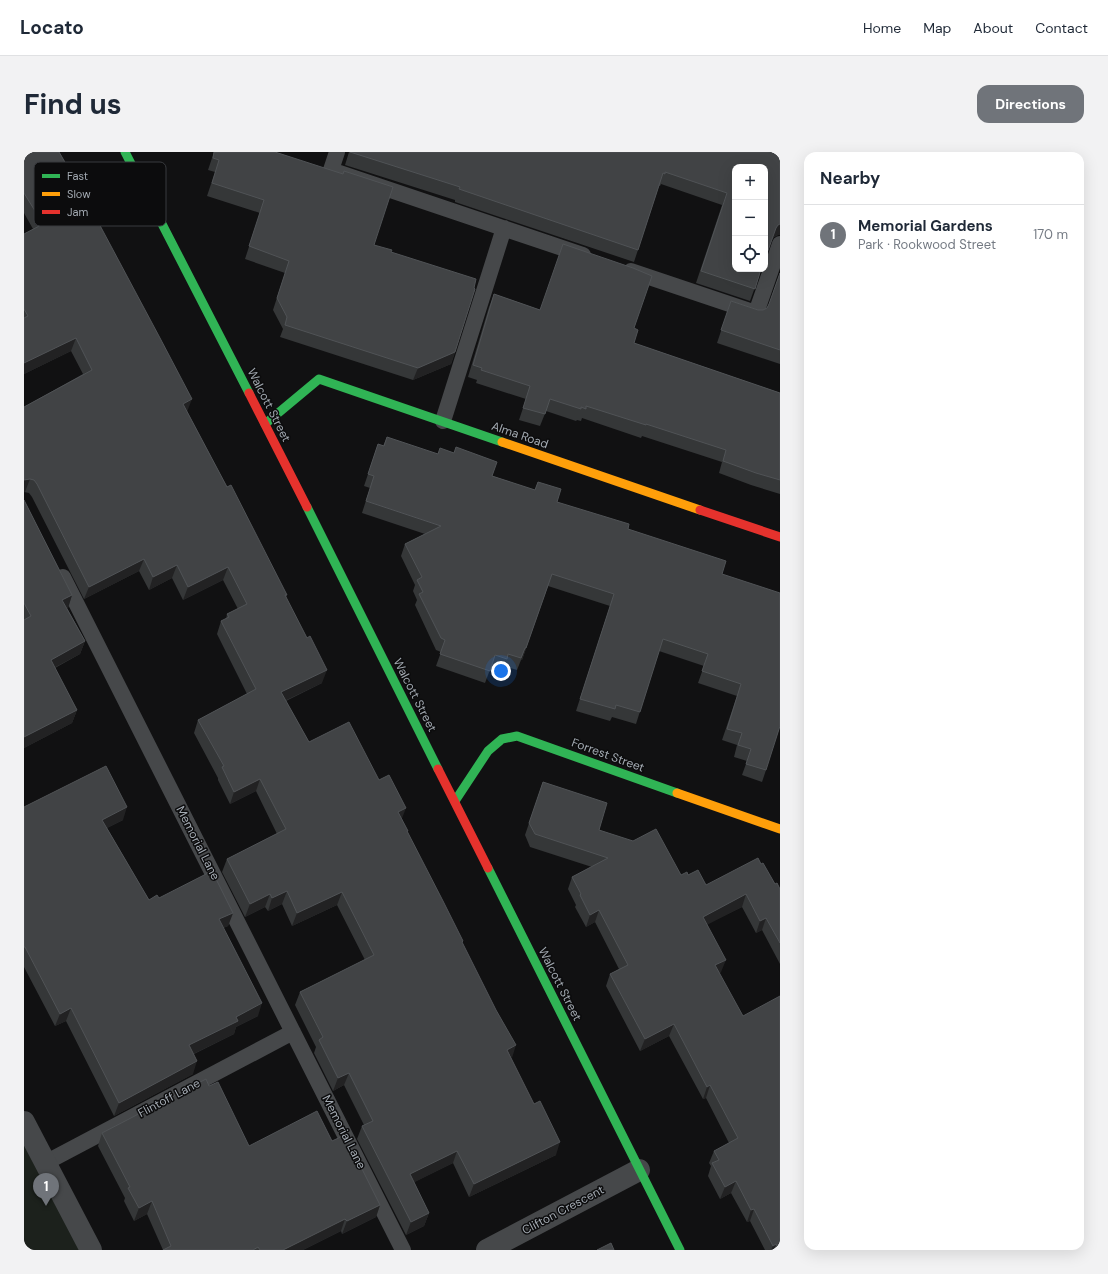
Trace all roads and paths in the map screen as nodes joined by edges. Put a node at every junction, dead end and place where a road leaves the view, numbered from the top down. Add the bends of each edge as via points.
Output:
1 (125, 152) edge
2 (336, 152) edge
3 (130, 162) edge
4 (163, 226) edge
5 (504, 228) junction
6 (780, 244) edge
7 (443, 421) junction
8 (265, 424) junction
9 (780, 537) edge
10 (56, 562) edge
11 (455, 801) junction
12 (780, 829) edge
13 (293, 1032) junction
14 (24, 1122) edge
15 (45, 1163) junction
16 (639, 1170) junction
17 (91, 1250) edge
18 (403, 1250) edge
19 (487, 1250) edge
20 (680, 1250) edge

1 - 3 main road, Walcott Street
2 - 5 lane via 330,170
4 - 8 main road, Walcott Street
5 - 6 lane via 756,313
5 - 7 lane
7 - 8 main road, Alma Road via 318,379
7 - 9 main road, Alma Road
8 - 11 main road, Walcott Street
10 - 13 lane, Memorial Lane
11 - 12 main road, Forrest Street via 488,751 502,739 517,736
11 - 16 main road, Walcott Street
13 - 15 lane, Flintoff Lane
13 - 18 lane, Memorial Lane
14 - 15 street
15 - 17 street
16 - 19 street, Clifton Crescent
16 - 20 main road, Walcott Street

